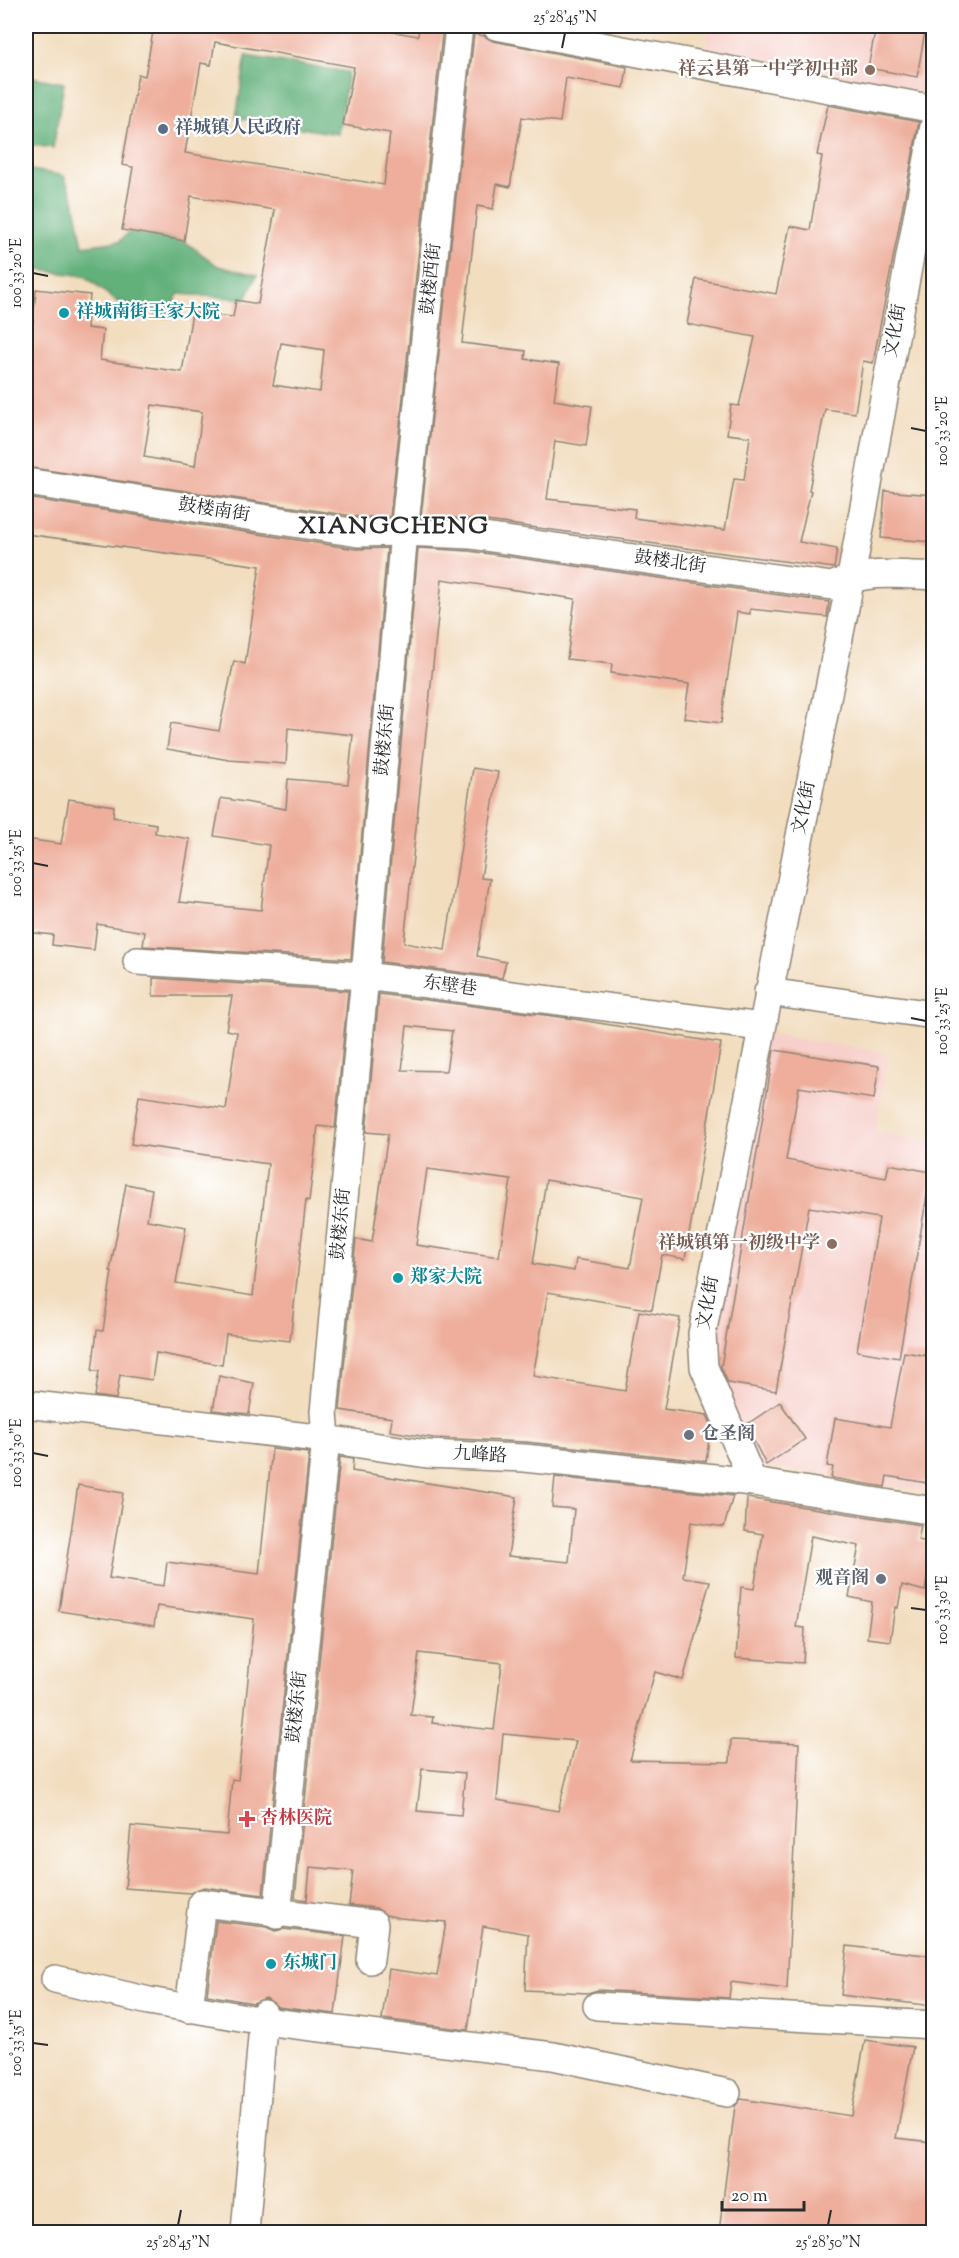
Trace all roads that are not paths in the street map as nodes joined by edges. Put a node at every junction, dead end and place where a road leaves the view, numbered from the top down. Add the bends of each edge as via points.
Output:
1 (496, 26) edge
2 (459, 27) edge
3 (933, 109) edge
4 (933, 126) edge
5 (26, 482) edge
6 (404, 532) junction
7 (933, 576) edge
8 (841, 581) junction
9 (137, 961) dead end
10 (366, 970) junction
11 (768, 992) junction
12 (933, 1015) edge
13 (761, 1027) junction
14 (26, 1404) edge
15 (326, 1438) junction
16 (753, 1482) junction
17 (933, 1511) edge
18 (277, 1914) junction
19 (370, 1960) dead end
20 (55, 1979) dead end
21 (597, 2006) dead end
22 (189, 2009) junction
23 (263, 2017) junction
24 (933, 2025) edge
25 (727, 2093) dead end
26 (244, 2232) edge

1 - 3 street
2 - 6 street, 鼓楼西街
4 - 8 street, 文化街
5 - 6 street, 鼓楼南街 via 358,533
6 - 8 street, 鼓楼北街 via 470,535
6 - 10 street, 鼓楼东街
7 - 8 street, 鼓楼北街 via 878,573
8 - 11 street, 文化街
9 - 10 street, 东壁巷
10 - 13 street, 东壁巷
10 - 15 street, 鼓楼东街 via 324,1412
11 - 12 street
11 - 13 street, 文化街
13 - 16 street, 文化街 via 702,1334 704,1367
14 - 15 street, 九峰路
15 - 16 street, 九峰路 via 427,1454 524,1458
15 - 18 street, 鼓楼东街
16 - 17 street, 九峰路
18 - 19 street via 374,1924
18 - 22 street via 202,1904
20 - 22 street
21 - 24 street
22 - 23 street
23 - 25 street via 553,2056
23 - 26 street

